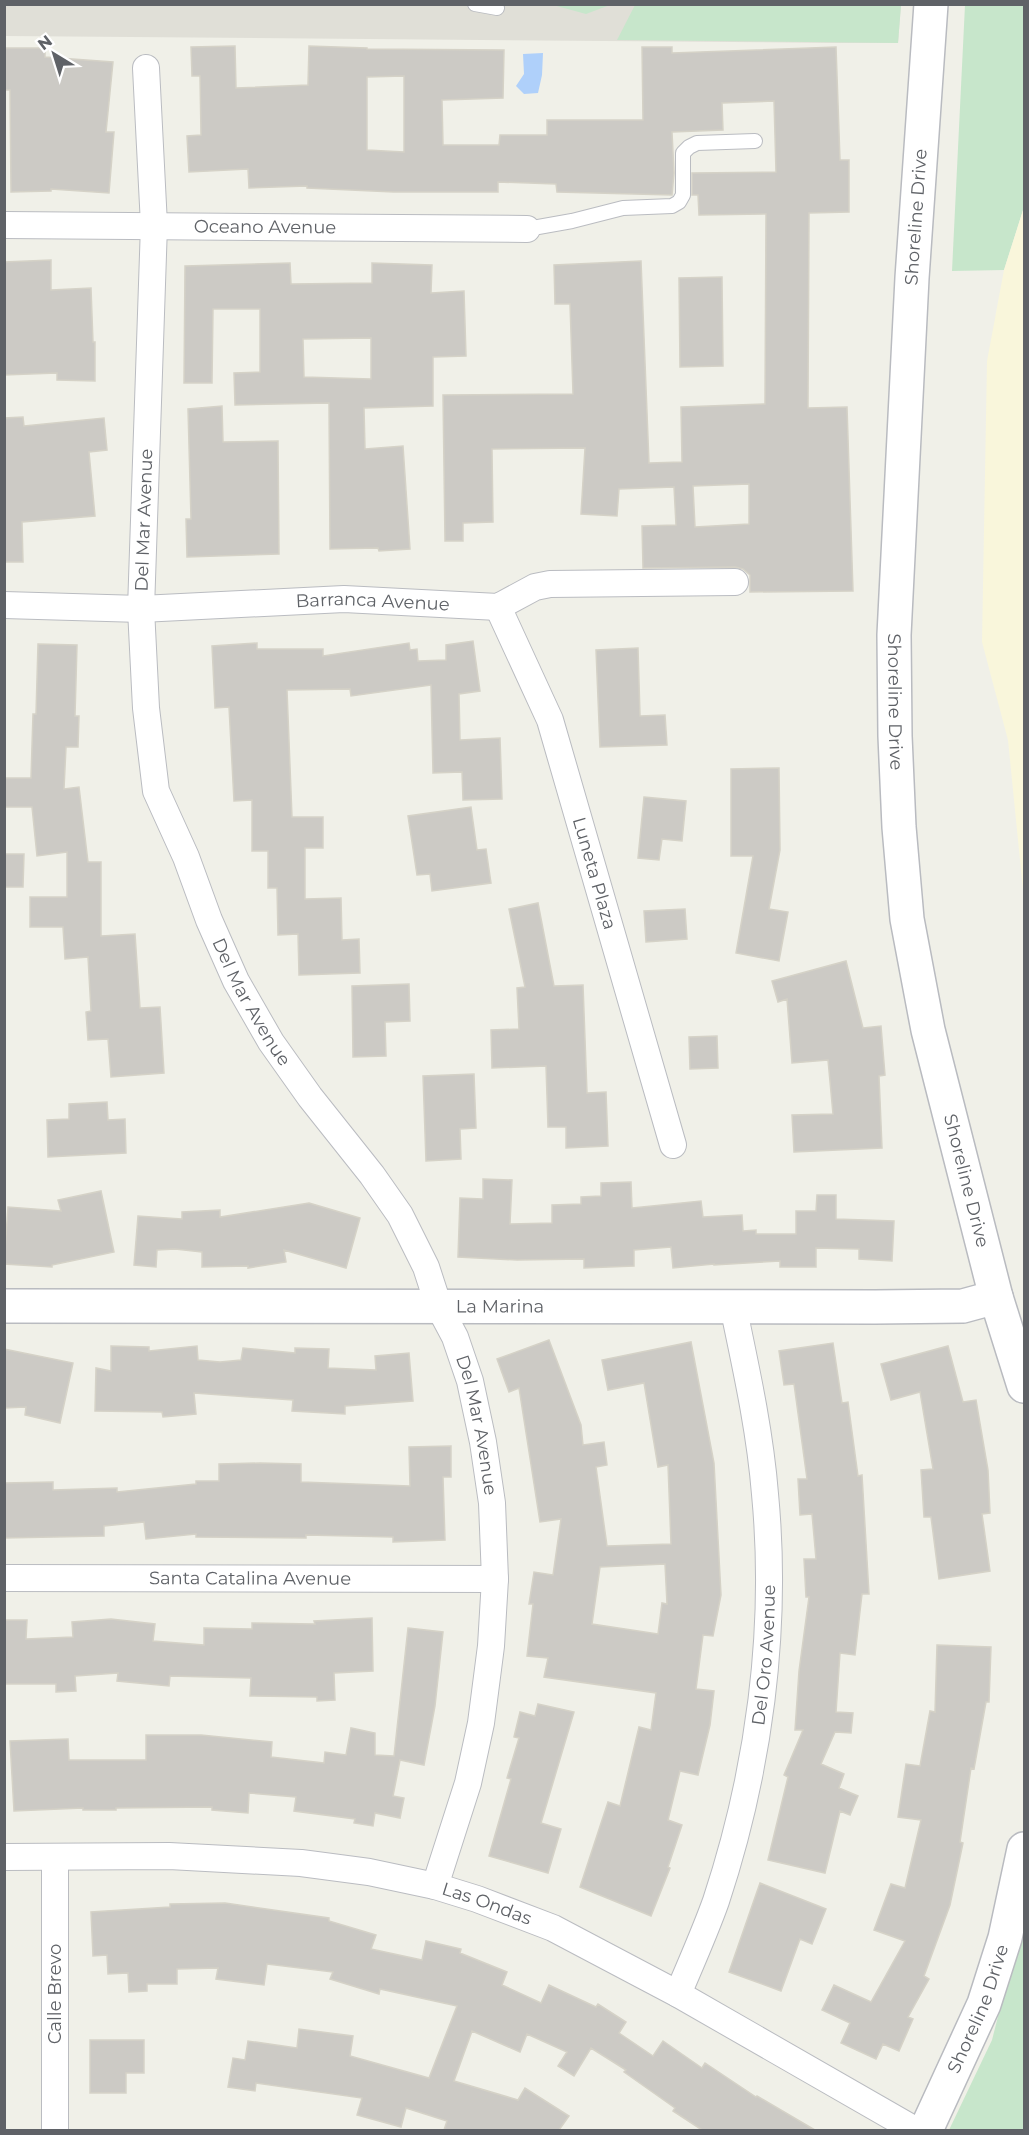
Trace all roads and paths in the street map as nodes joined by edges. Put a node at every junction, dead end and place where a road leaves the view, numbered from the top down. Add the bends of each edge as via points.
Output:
1 (475, 4) edge
2 (931, 4) edge
3 (497, 8) dead end
4 (146, 68) dead end
5 (755, 141) dead end
6 (4, 225) edge
7 (154, 225) junction
8 (527, 229) joint
9 (735, 582) dead end
10 (4, 605) edge
11 (498, 607) junction
12 (141, 609) junction
13 (673, 1145) dead end
14 (996, 1297) junction
15 (4, 1305) edge
16 (734, 1306) junction
17 (439, 1307) junction
18 (1024, 1386) edge
19 (4, 1578) edge
20 (495, 1579) junction
21 (1024, 1849) edge
22 (4, 1857) edge
23 (55, 1857) junction
24 (435, 1886) junction
25 (678, 1994) junction
26 (55, 2130) edge
27 (915, 2130) edge
28 (927, 2130) edge

1 - 3 lane
2 - 14 main road, Shoreline Drive via 894,635 896,770 907,919 927,1030
4 - 7 street, Del Mar Avenue
5 - 8 lane via 697,143 689,147 683,153 683,195 672,206 623,208
6 - 7 street, Oceano Avenue
7 - 8 street, Oceano Avenue
7 - 12 street, Del Mar Avenue
9 - 11 street via 550,584
10 - 12 street, Barranca Avenue
11 - 12 street, Barranca Avenue via 344,599
11 - 13 street, Luneta Plaza via 550,720
12 - 17 street, Del Mar Avenue via 146,708 156,791 209,920 236,981 271,1042 400,1215 426,1267
14 - 16 main road, La Marina via 963,1306
14 - 18 main road, Shoreline Drive
15 - 17 main road, La Marina
16 - 17 main road, La Marina
16 - 25 street, Del Oro Avenue via 765,1492 769,1591 766,1660 755,1747 734,1840 715,1903
17 - 20 street, Del Mar Avenue via 455,1337 470,1381 483,1442 492,1503
19 - 20 street, Santa Catalina Avenue
20 - 24 street, Del Mar Avenue via 481,1723 468,1783
21 - 28 main road, Shoreline Drive via 1005,1938 984,2004
22 - 23 street, Las Ondas
23 - 24 street, Las Ondas via 169,1856 301,1863
23 - 26 street, Calle Brevo
24 - 25 street, Las Ondas via 554,1928
25 - 27 street, Las Ondas

